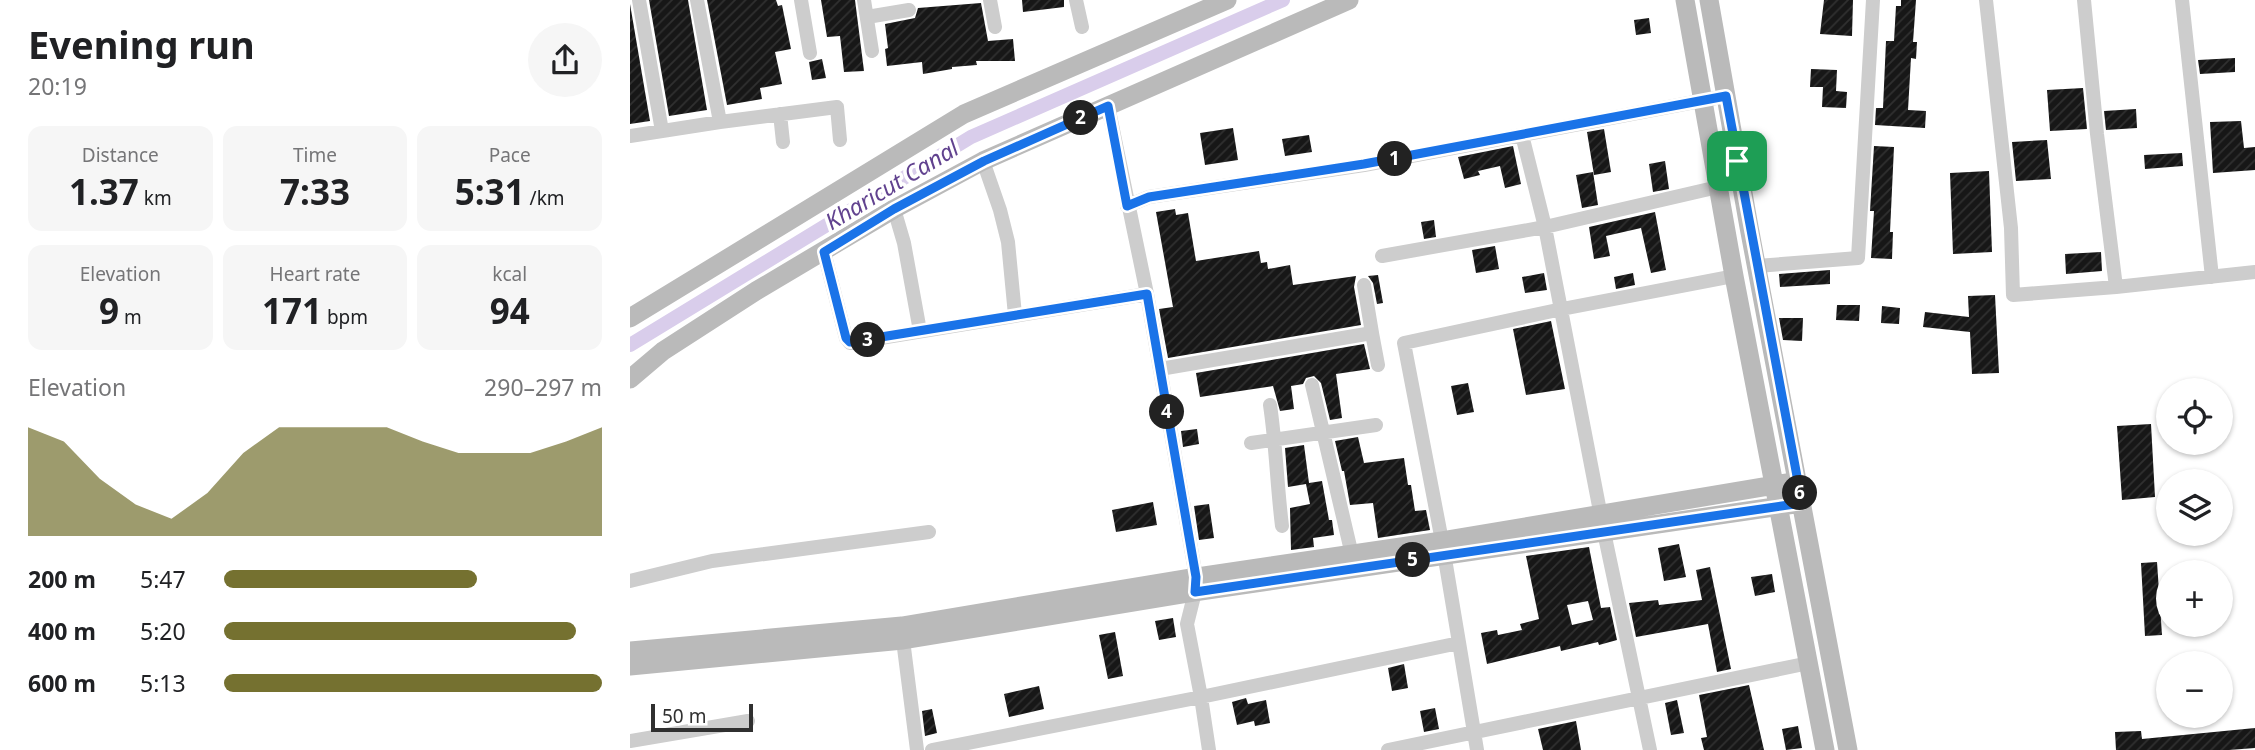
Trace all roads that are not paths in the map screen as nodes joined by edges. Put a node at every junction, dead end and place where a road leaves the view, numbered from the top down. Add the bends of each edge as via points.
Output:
1 (639, 0) edge
2 (697, 0) edge
3 (801, 0) edge
4 (864, 0) edge
5 (990, 0) edge
6 (1076, 0) edge
7 (1227, 0) edge
8 (1349, 0) edge
9 (1685, 0) edge
10 (1709, 0) edge
11 (1873, 0) edge
12 (1986, 0) edge
13 (2084, 0) edge
14 (2182, 0) edge
15 (909, 10) dead end
16 (867, 17) junction
17 (995, 27) dead end
18 (1082, 27) dead end
19 (872, 51) dead end
20 (810, 53) dead end
21 (1726, 96) junction
22 (1703, 101) junction
23 (1108, 106) junction
24 (780, 114) junction
25 (720, 122) junction
26 (662, 131) junction
27 (1522, 135) junction
28 (630, 136) edge
29 (840, 140) dead end
30 (783, 142) dead end
31 (984, 161) junction
32 (1718, 187) junction
33 (1127, 206) junction
34 (894, 209) junction
35 (1545, 227) junction
36 (824, 252) junction
37 (1382, 256) dead end
38 (1757, 267) junction
39 (2255, 272) edge
40 (1734, 276) junction
41 (2212, 277) junction
42 (1364, 285) dead end
43 (2116, 287) junction
44 (1147, 294) junction
45 (1562, 309) junction
46 (1016, 315) junction
47 (630, 318) edge
48 (920, 331) junction
49 (1372, 333) junction
50 (1378, 365) dead end
51 (1160, 369) junction
52 (630, 379) edge
53 (1312, 385) dead end
54 (1270, 405) dead end
55 (1376, 425) dead end
56 (1324, 433) junction
57 (1273, 441) junction
58 (1251, 443) dead end
59 (1798, 481) junction
60 (1774, 486) junction
61 (1802, 503) junction
62 (1778, 506) junction
63 (1602, 523) junction
64 (1282, 526) dead end
65 (929, 532) dead end
66 (1443, 548) junction
67 (1352, 555) junction
68 (630, 581) edge
69 (1196, 585) junction
70 (902, 640) junction
71 (1459, 643) junction
72 (630, 651) edge
73 (1809, 663) junction
74 (630, 666) edge
75 (1201, 697) junction
76 (1638, 698) junction
77 (748, 721) dead end
78 (1473, 733) junction
79 (630, 741) edge
80 (917, 750) edge
81 (932, 750) edge
82 (1209, 750) edge
83 (1388, 750) edge
84 (1477, 750) edge
85 (1650, 750) edge
86 (1825, 750) edge
87 (1848, 750) edge

1 - 26 street
2 - 25 street
3 - 20 street
4 - 16 street
5 - 17 street
6 - 18 street
7 - 47 street via 964,114
8 - 23 street
9 - 22 street
10 - 21 street
11 - 38 street via 1858,258
12 - 43 street via 2011,228 2013,295
13 - 43 street
14 - 41 street
15 - 16 street
16 - 19 street
21 - 22 street
21 - 38 street
22 - 27 street
22 - 32 street
23 - 31 street
23 - 33 street
24 - 25 street
24 - 29 street via 838,107
24 - 30 street
25 - 26 street
26 - 28 street
27 - 33 street via 1149,197
27 - 35 street
31 - 34 street
31 - 46 street via 1008,242
32 - 35 street
32 - 40 street
33 - 44 street
34 - 36 street
34 - 48 street
35 - 37 street
35 - 45 street
36 - 48 street via 850,342
36 - 52 street via 756,290 663,351
38 - 59 street
39 - 41 street
40 - 45 street
40 - 60 street
41 - 43 street
42 - 49 street
44 - 46 street
44 - 51 street
45 - 63 street
45 - 66 street via 1404,343
46 - 48 street
49 - 50 street
49 - 51 street
51 - 69 street
53 - 56 street
54 - 57 street
55 - 56 street
56 - 57 street
56 - 67 street
57 - 58 street
57 - 64 street
59 - 60 street
59 - 61 street
60 - 62 street
60 - 63 street
61 - 62 street
61 - 87 street
62 - 63 street
62 - 73 street
63 - 66 street
63 - 76 street
65 - 68 street via 712,561
66 - 67 street
66 - 69 street
66 - 71 street
67 - 69 street
69 - 70 street
69 - 72 street via 902,626
69 - 75 street via 1187,624
70 - 74 street
70 - 80 street
71 - 75 street
71 - 78 street
73 - 76 street
73 - 86 street
75 - 81 street
75 - 82 street
76 - 78 street
76 - 85 street
77 - 79 street
78 - 83 street
78 - 84 street

